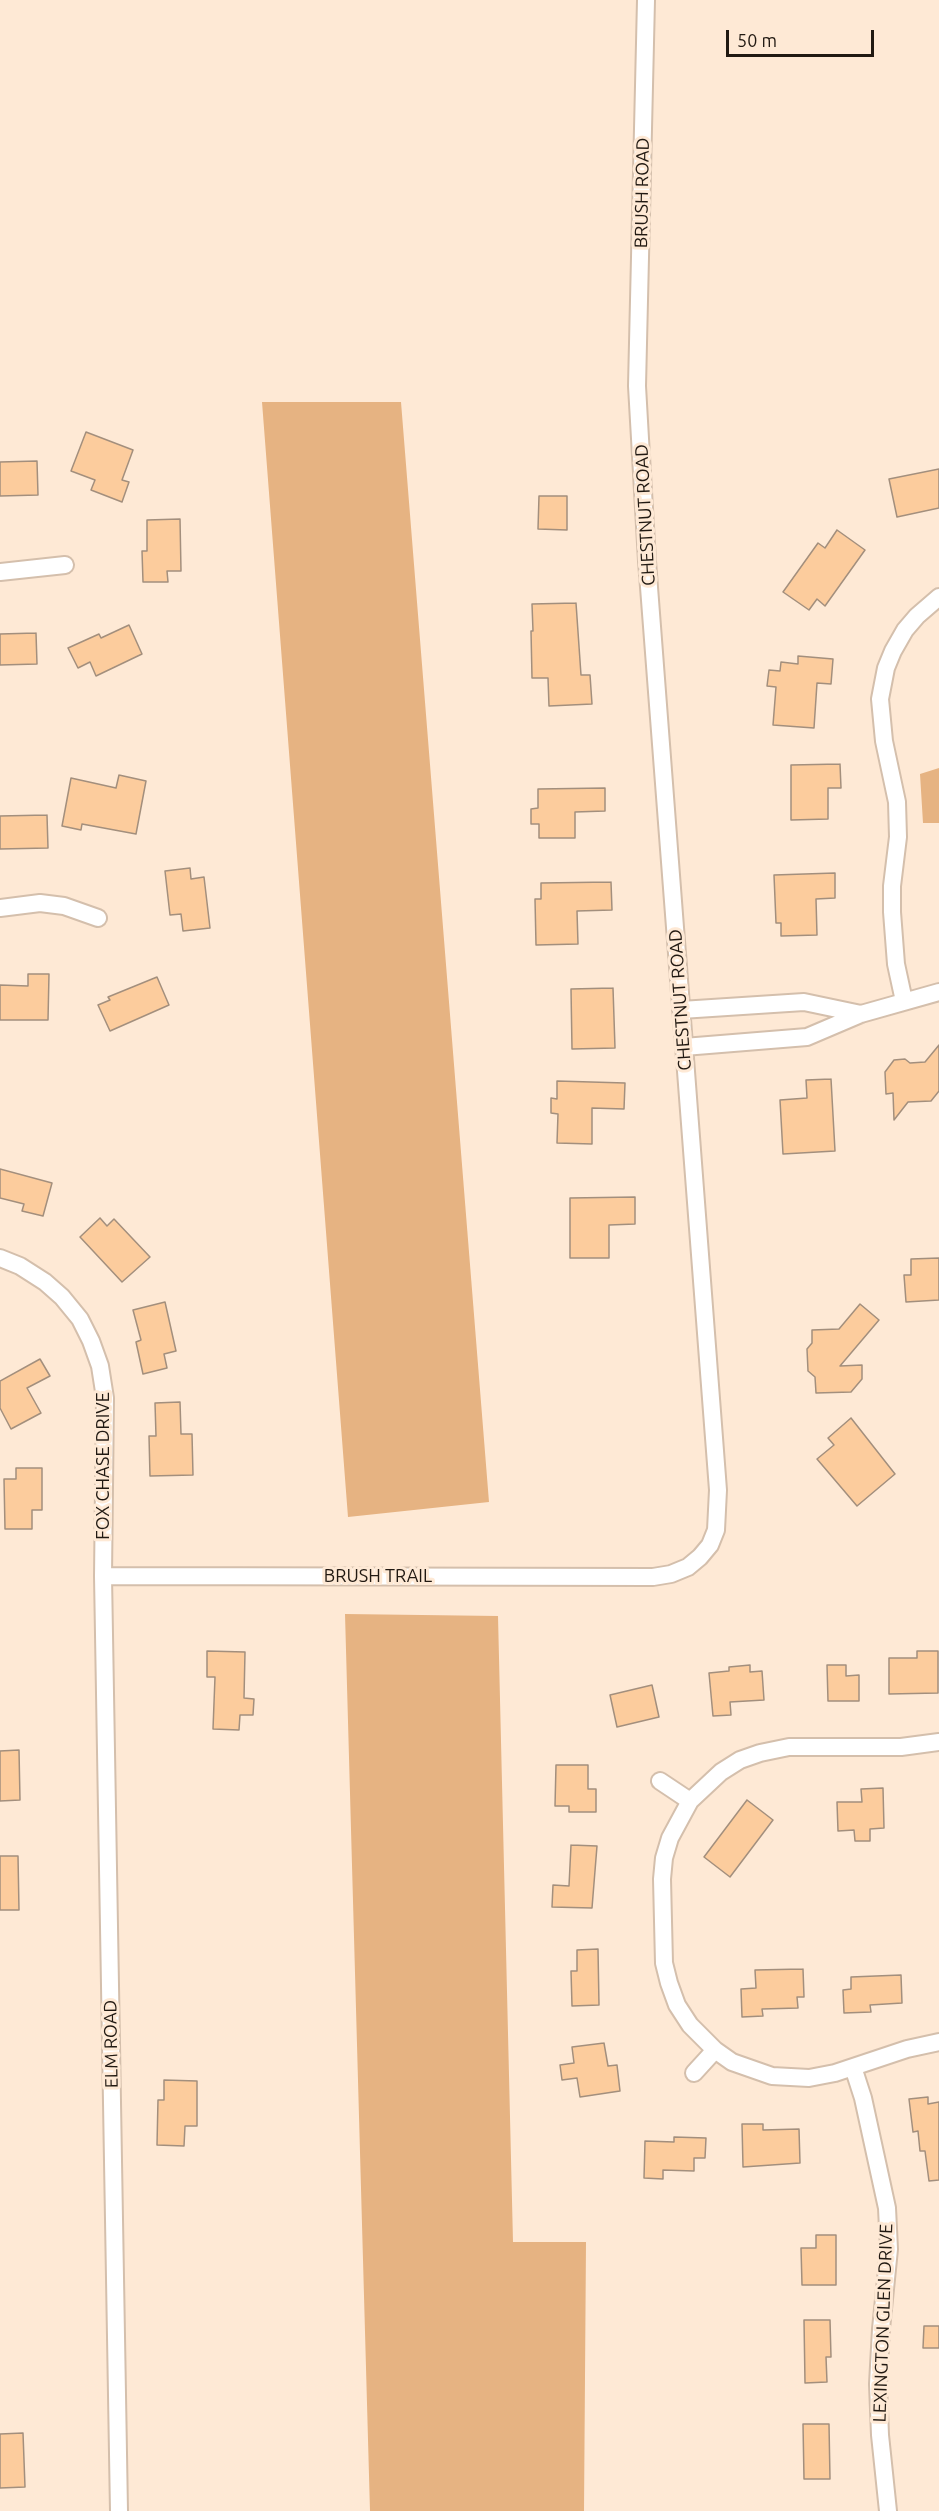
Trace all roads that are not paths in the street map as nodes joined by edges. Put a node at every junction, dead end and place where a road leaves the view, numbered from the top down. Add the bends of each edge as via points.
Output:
1 (646, 0) edge
2 (637, 386) joint
3 (65, 565) dead end
4 (0, 572) edge
5 (939, 597) edge
6 (0, 908) edge
7 (98, 918) dead end
8 (939, 992) edge
9 (904, 1001) junction
10 (681, 1010) junction
11 (861, 1014) junction
12 (684, 1047) junction
13 (0, 1258) edge
14 (103, 1576) junction
15 (653, 1577) joint
16 (939, 1742) edge
17 (660, 1781) dead end
18 (690, 1801) junction
19 (939, 2042) edge
20 (715, 2050) junction
21 (853, 2067) junction
22 (694, 2073) dead end
23 (119, 2511) edge
24 (888, 2511) edge

1 - 2 street, BRUSH ROAD
2 - 10 street, CHESTNUT ROAD
3 - 4 street
5 - 9 street via 916,616 893,651 880,699 897,802 892,912
6 - 7 street via 40,903 64,906
8 - 9 street
9 - 11 street
10 - 11 street via 804,1002
10 - 12 street, CHESTNUT ROAD
11 - 12 street via 807,1037
12 - 15 street, CHESTNUT ROAD via 718,1512 716,1530 700,1557 688,1567
13 - 14 street, FOX CHASE DRIVE via 20,1266 62,1298 92,1341 105,1398
14 - 15 street, BRUSH TRAIL
14 - 23 street, ELM ROAD
16 - 18 street via 789,1748 760,1753 721,1772
17 - 18 street
18 - 20 street via 664,1858 664,1963 677,2005
19 - 21 street
20 - 21 street via 752,2070 788,2078 809,2078
20 - 22 street
21 - 24 street, LEXINGTON GLEN DRIVE via 886,2208 889,2249 878,2384

